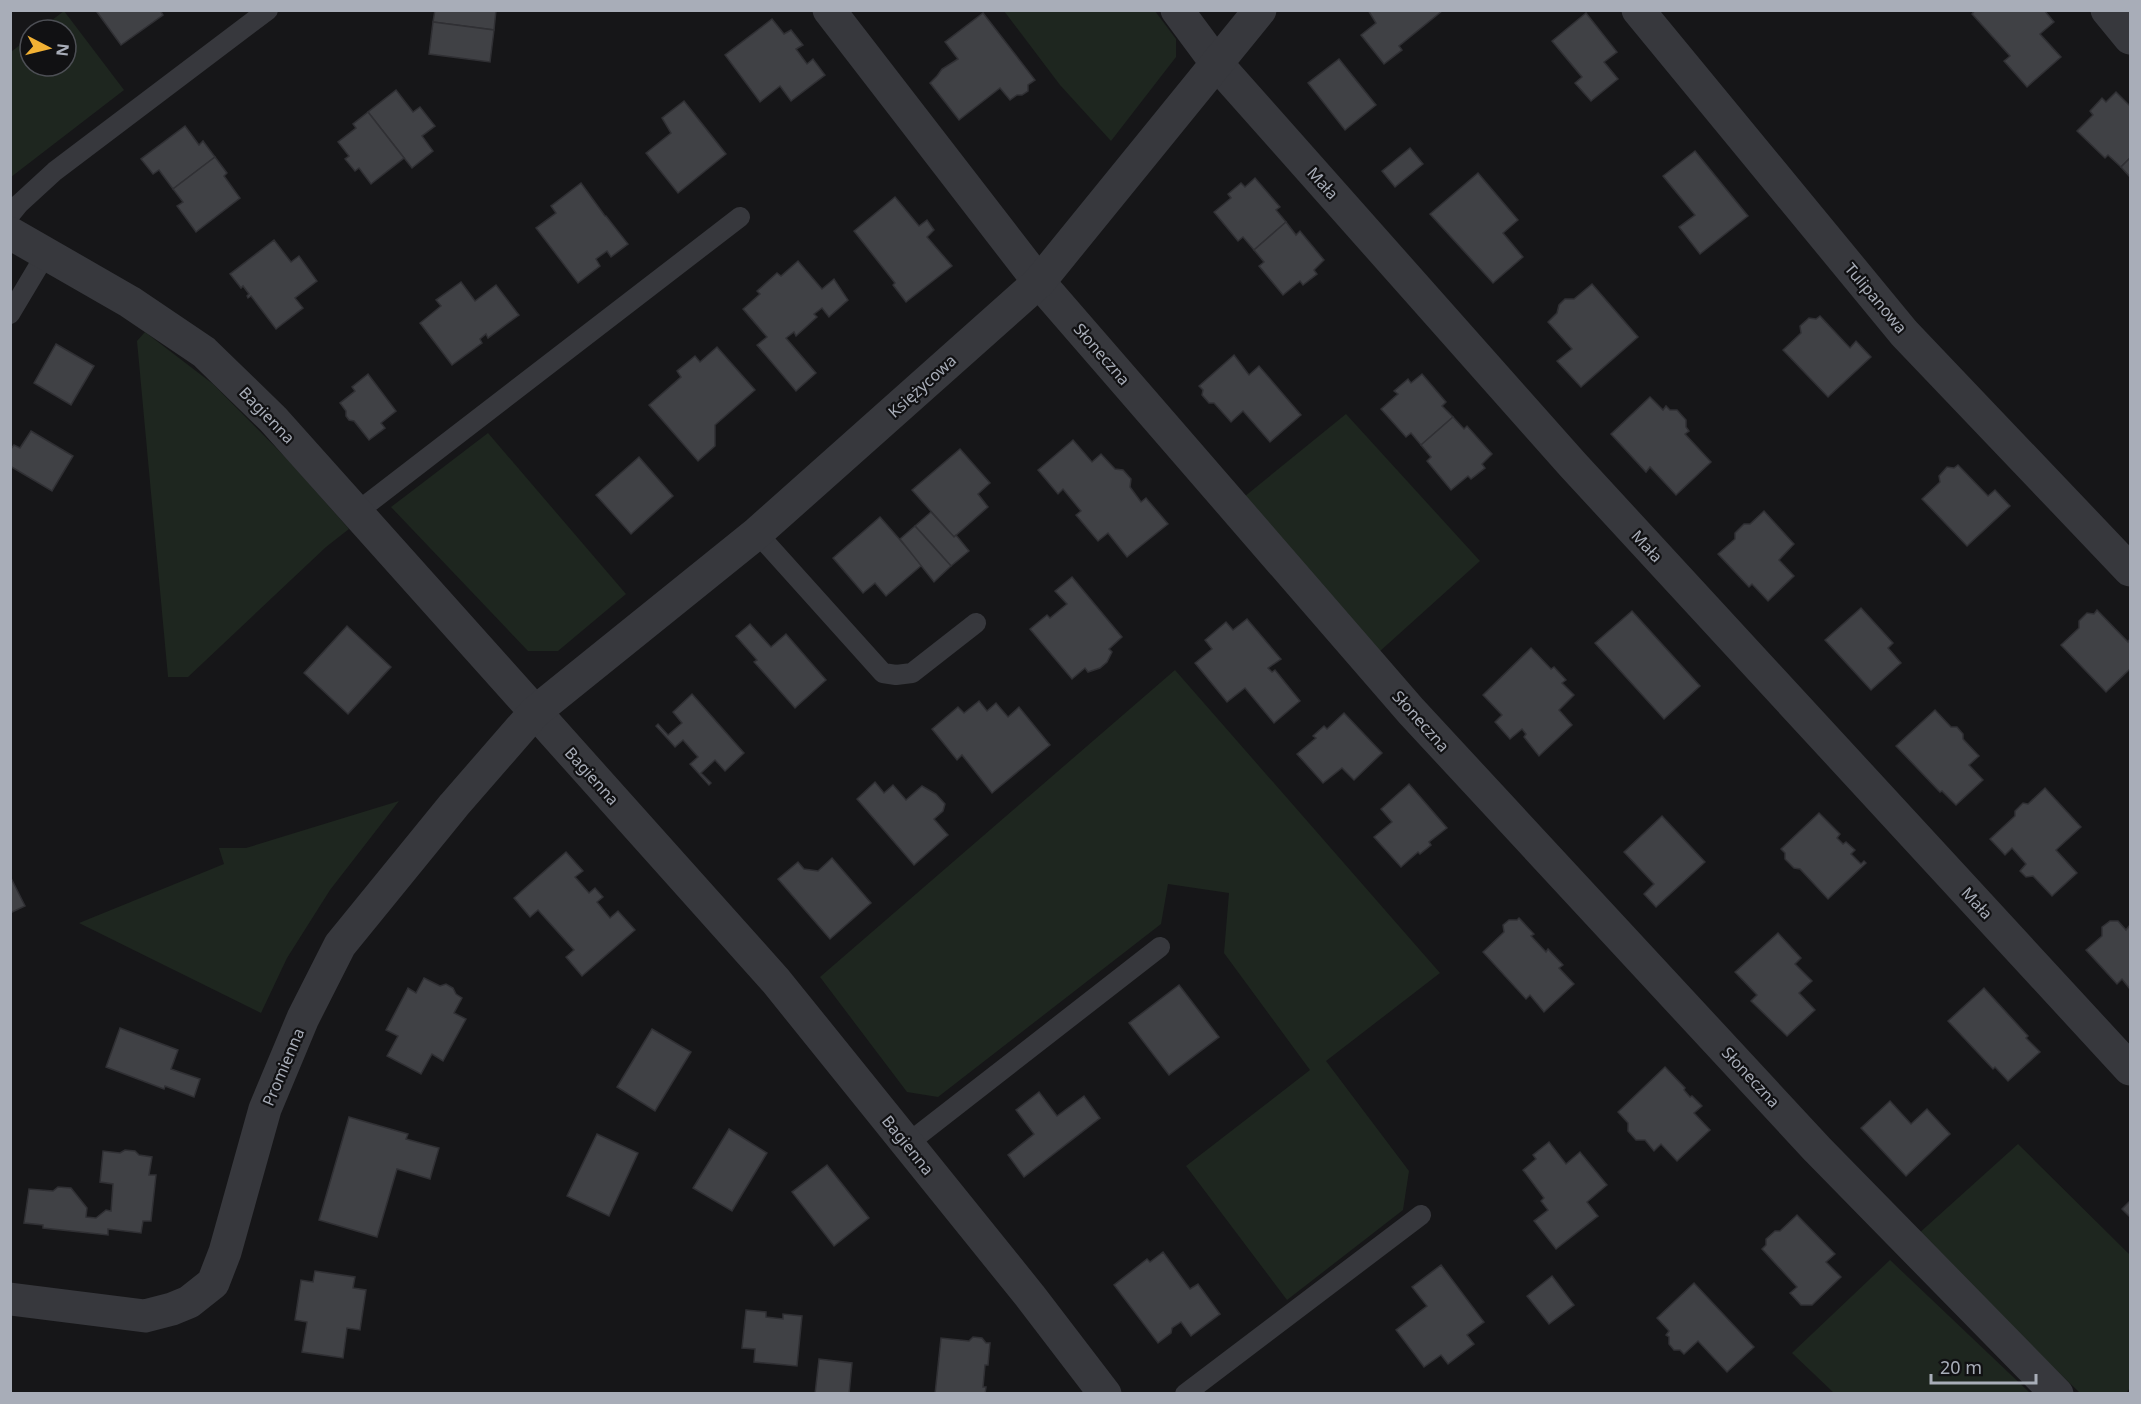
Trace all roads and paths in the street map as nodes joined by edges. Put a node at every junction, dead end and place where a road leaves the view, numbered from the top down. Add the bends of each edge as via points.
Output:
1 (268, 10) edge
2 (829, 10) edge
3 (1177, 10) edge
4 (1260, 10) edge
5 (1638, 10) edge
6 (2107, 10) edge
7 (2130, 38) edge
8 (1217, 64) junction
9 (10, 215) edge
10 (740, 217) dead end
11 (10, 233) edge
12 (47, 252) junction
13 (1039, 282) junction
14 (10, 314) edge
15 (357, 512) junction
16 (757, 533) junction
17 (2130, 570) edge
18 (976, 623) dead end
19 (536, 712) junction
20 (1160, 947) dead end
21 (2130, 1069) edge
22 (907, 1144) junction
23 (1421, 1215) dead end
24 (10, 1299) edge
25 (1105, 1394) edge
26 (1185, 1394) edge
27 (2057, 1394) edge

1 - 9 lane via 56,171
2 - 13 street, Słoneczna
3 - 8 street, Mała
4 - 8 street, Księżycowa
5 - 17 street, Tulipanowa via 1904,333
6 - 7 street
8 - 13 street, Księżycowa
8 - 21 street, Mała via 1573,465
10 - 15 lane
11 - 12 street, Bagienna
12 - 14 lane
12 - 15 street, Bagienna via 204,352 273,419
13 - 16 street, Księżycowa
13 - 27 street, Słoneczna via 1411,711 1817,1149
15 - 19 street, Bagienna
16 - 18 lane via 883,674 912,674
16 - 19 street, Księżycowa
19 - 22 street, Bagienna via 776,981
19 - 24 street, Promienna via 340,945 303,1018 265,1109 213,1283 189,1302 145,1316
20 - 22 lane
22 - 25 street, Bagienna
23 - 26 lane

